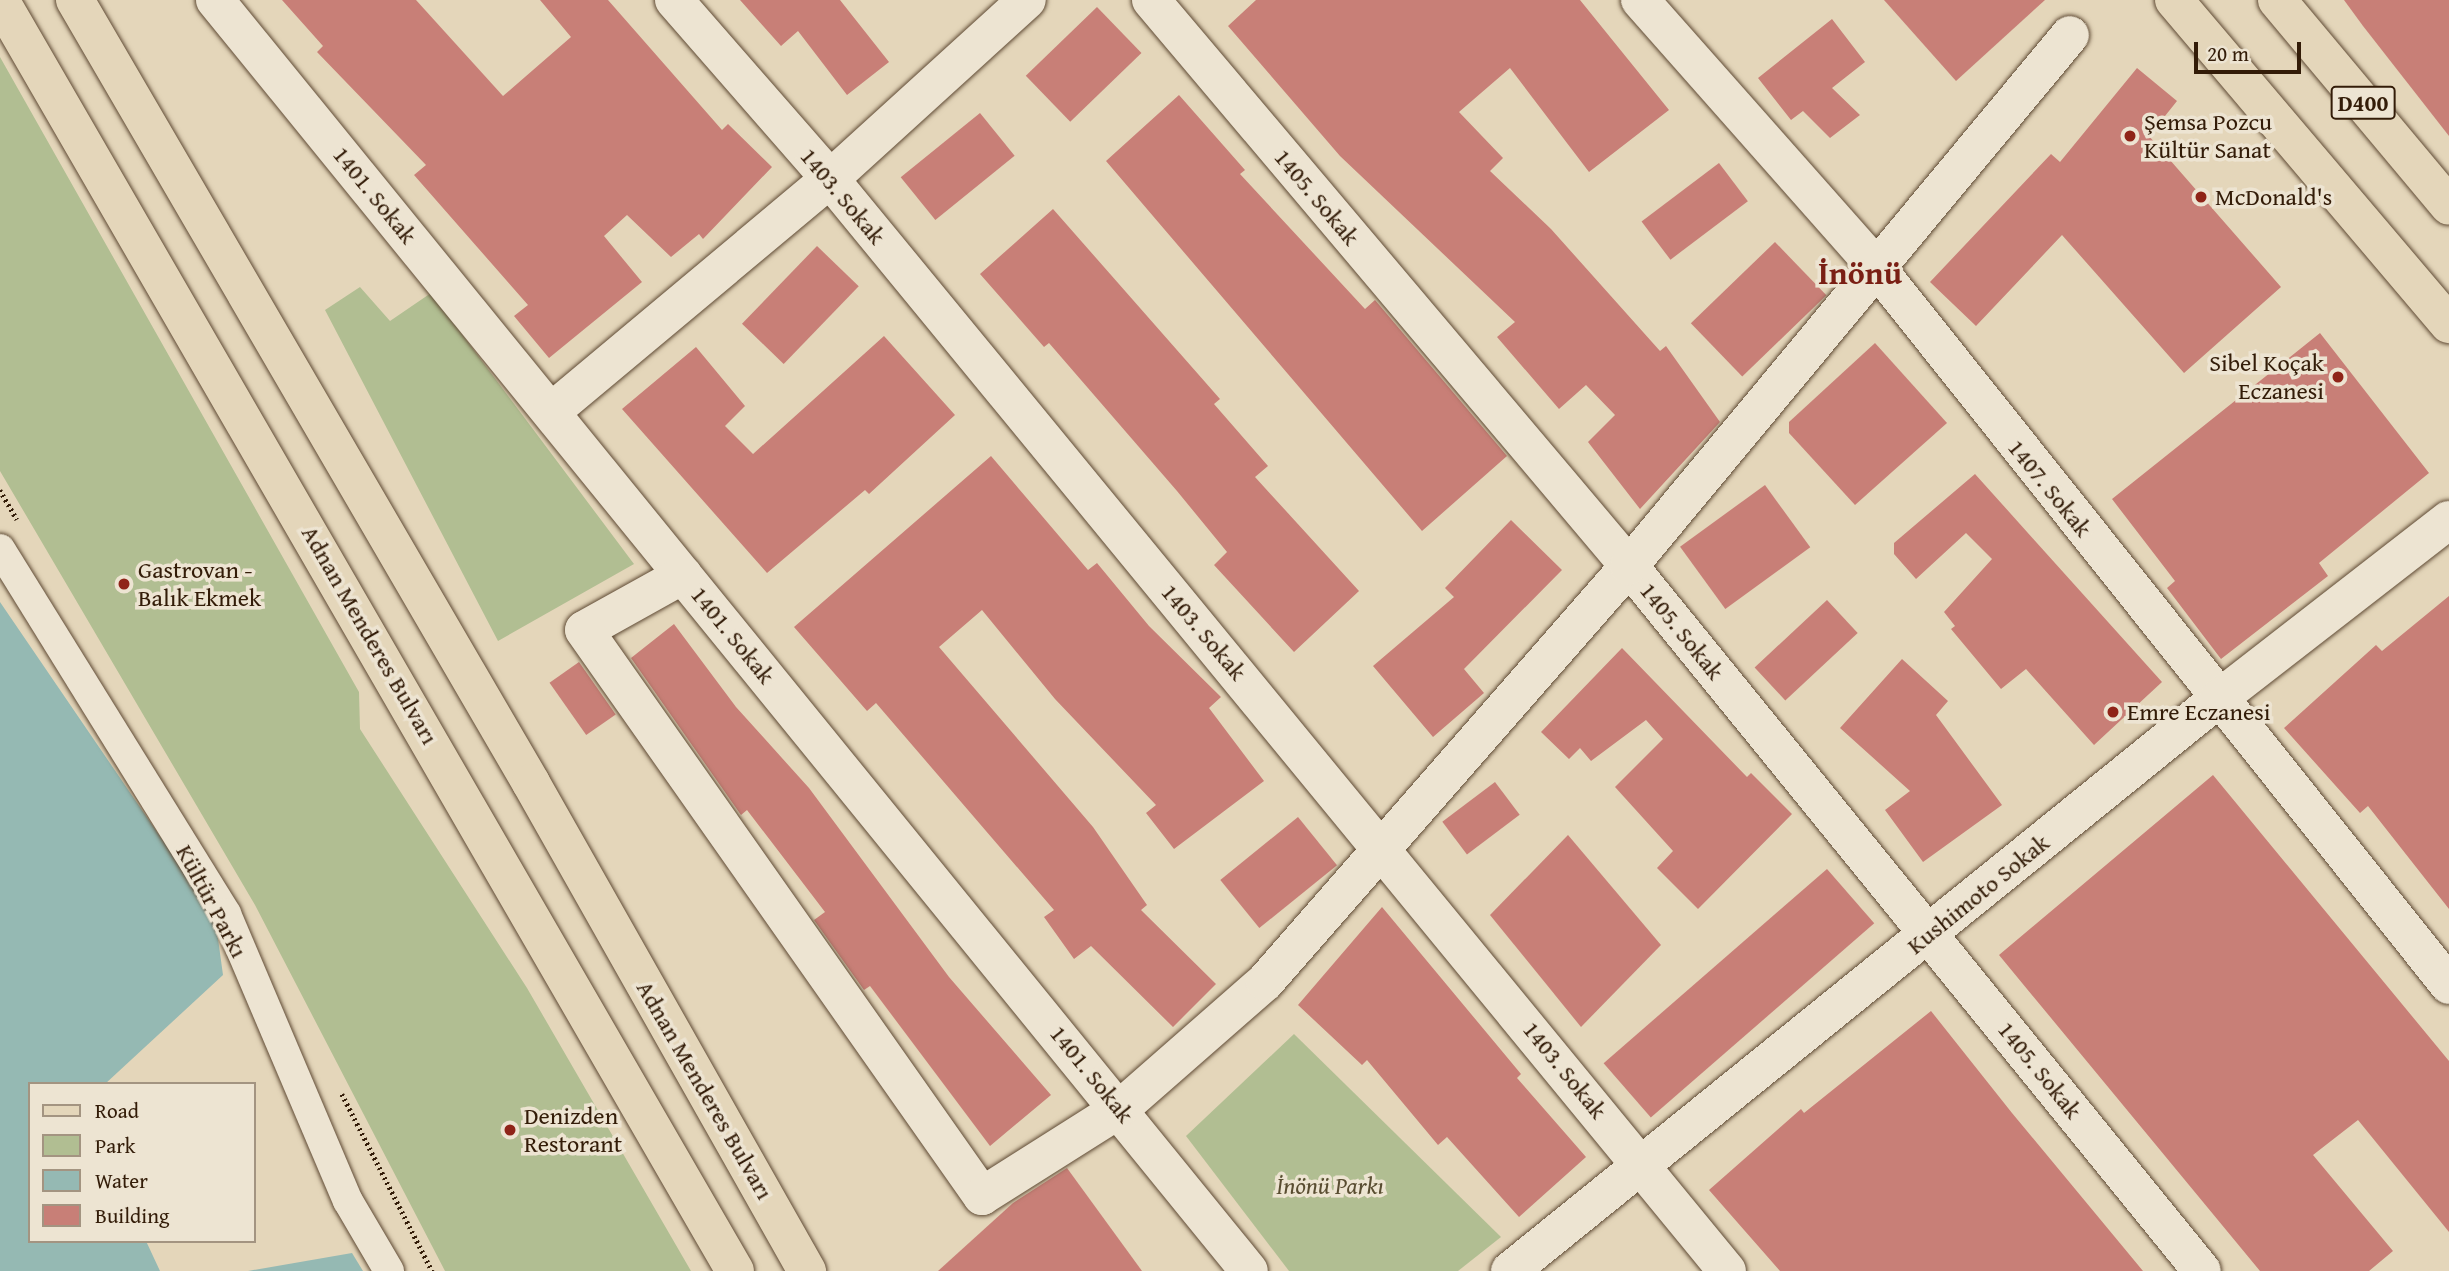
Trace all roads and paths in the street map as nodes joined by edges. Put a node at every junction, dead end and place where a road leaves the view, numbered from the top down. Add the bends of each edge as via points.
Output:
1 (0, 0) edge
2 (75, 0) edge
3 (215, 0) edge
4 (674, 0) edge
5 (1027, 0) edge
6 (1151, 0) edge
7 (1640, 0) edge
8 (2174, 0) edge
9 (2277, 0) edge
10 (2070, 35) dead end
11 (830, 179) junction
12 (2449, 205) edge
13 (1877, 268) junction
14 (2449, 324) edge
15 (551, 412) junction
16 (2449, 520) edge
17 (0, 549) edge
18 (1629, 566) junction
19 (683, 575) junction
20 (2218, 699) junction
21 (1382, 847) junction
22 (1930, 933) junction
23 (2449, 985) edge
24 (1121, 1108) junction
25 (1642, 1164) junction
26 (389, 1271) edge
27 (735, 1271) edge
28 (807, 1271) edge
29 (1249, 1271) edge
30 (1510, 1271) edge
31 (1727, 1271) edge
32 (2202, 1271) edge

1 - 27 main road, Adnan Menderes Bulvarı
2 - 28 main road, Adnan Menderes Bulvarı via 531,783
3 - 15 street, 1401. Sokak
4 - 11 street, 1403. Sokak
5 - 11 street
6 - 18 street, 1405. Sokak
7 - 13 street, 1407. Sokak
8 - 14 main road
9 - 12 main road, D400
10 - 13 street
11 - 15 street
11 - 21 street, 1403. Sokak
13 - 18 street
13 - 20 street, 1407. Sokak
15 - 19 street, 1401. Sokak
16 - 20 street, Kushimoto Sokak
17 - 26 street, Kültür Parkı via 226,914 348,1201
18 - 21 street
18 - 22 street, 1405. Sokak
19 - 24 street, 1401. Sokak
19 - 24 street via 584,630 982,1196
20 - 22 street, Kushimoto Sokak
20 - 23 street, 1407. Sokak
21 - 24 street via 1265,982
21 - 25 street, 1403. Sokak
22 - 25 street, Kushimoto Sokak
22 - 32 street, 1405. Sokak
24 - 29 street, 1401. Sokak
25 - 30 street, Kushimoto Sokak
25 - 31 street, 1403. Sokak

